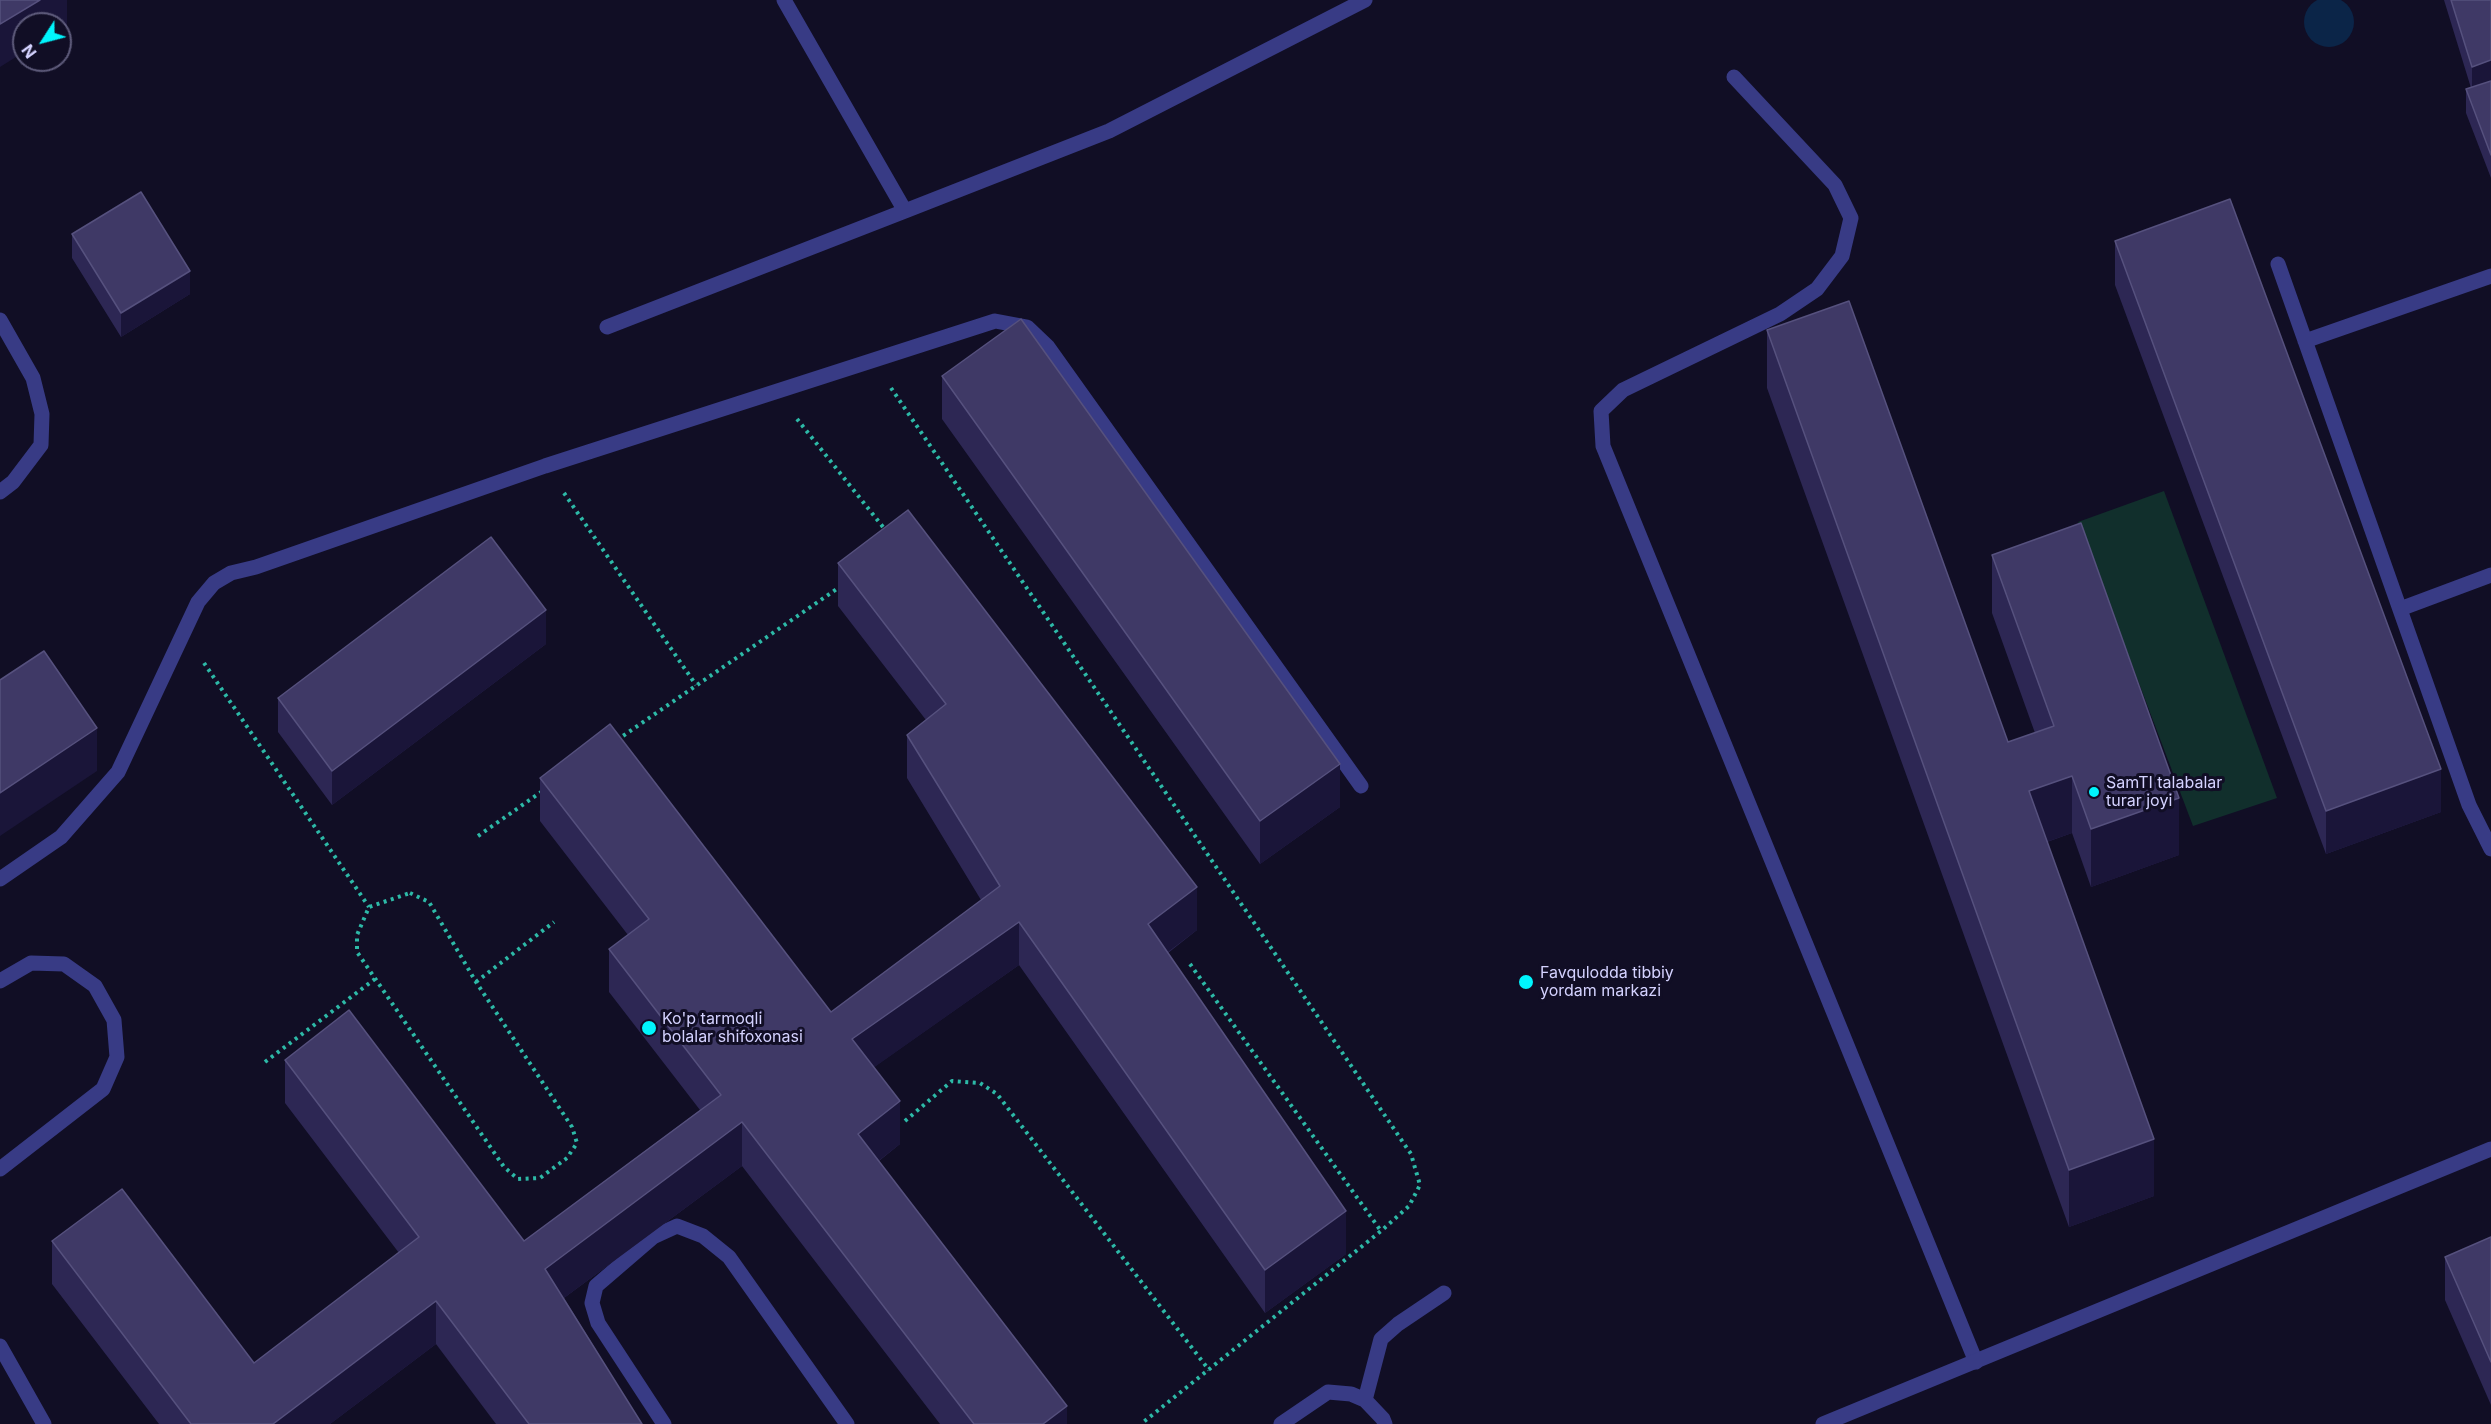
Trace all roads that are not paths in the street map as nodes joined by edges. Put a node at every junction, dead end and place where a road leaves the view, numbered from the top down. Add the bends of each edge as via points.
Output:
1 (784, 0) edge
2 (1365, 0) edge
3 (1734, 77) dead end
4 (905, 211) junction
5 (2278, 264) dead end
6 (2491, 276) edge
7 (0, 320) edge
8 (607, 327) dead end
9 (2305, 341) junction
10 (0, 492) edge
11 (2491, 575) edge
12 (2400, 609) junction
13 (1361, 786) dead end
14 (2491, 849) edge
15 (0, 879) edge
16 (0, 981) edge
17 (2491, 1149) edge
18 (0, 1169) edge
19 (1444, 1293) dead end
20 (0, 1346) edge
21 (1976, 1362) junction
22 (1365, 1400) junction
23 (44, 1424) edge
24 (664, 1424) edge
25 (847, 1424) edge
26 (1281, 1424) edge
27 (1384, 1424) edge
28 (1823, 1424) edge

1 - 4 street
2 - 4 street via 1109,131
3 - 21 street via 1835,186 1851,218 1842,256 1817,289 1780,314 1623,390 1601,411 1603,446
4 - 8 street
5 - 9 street
6 - 9 street
7 - 10 street via 33,378 42,414 41,445 13,482
9 - 12 street
11 - 12 street
12 - 14 street via 2469,805
13 - 15 street via 1048,347 1027,327 995,321 545,466 231,573 214,583 198,602 118,772 61,837
16 - 18 street via 31,963 64,964 95,986 114,1020 117,1057 103,1089
17 - 21 street
19 - 22 street via 1381,1339
20 - 23 street
21 - 28 street
22 - 26 street via 1328,1392
22 - 27 street
24 - 25 street via 598,1323 592,1303 596,1286 653,1237 677,1226 703,1236 729,1257

